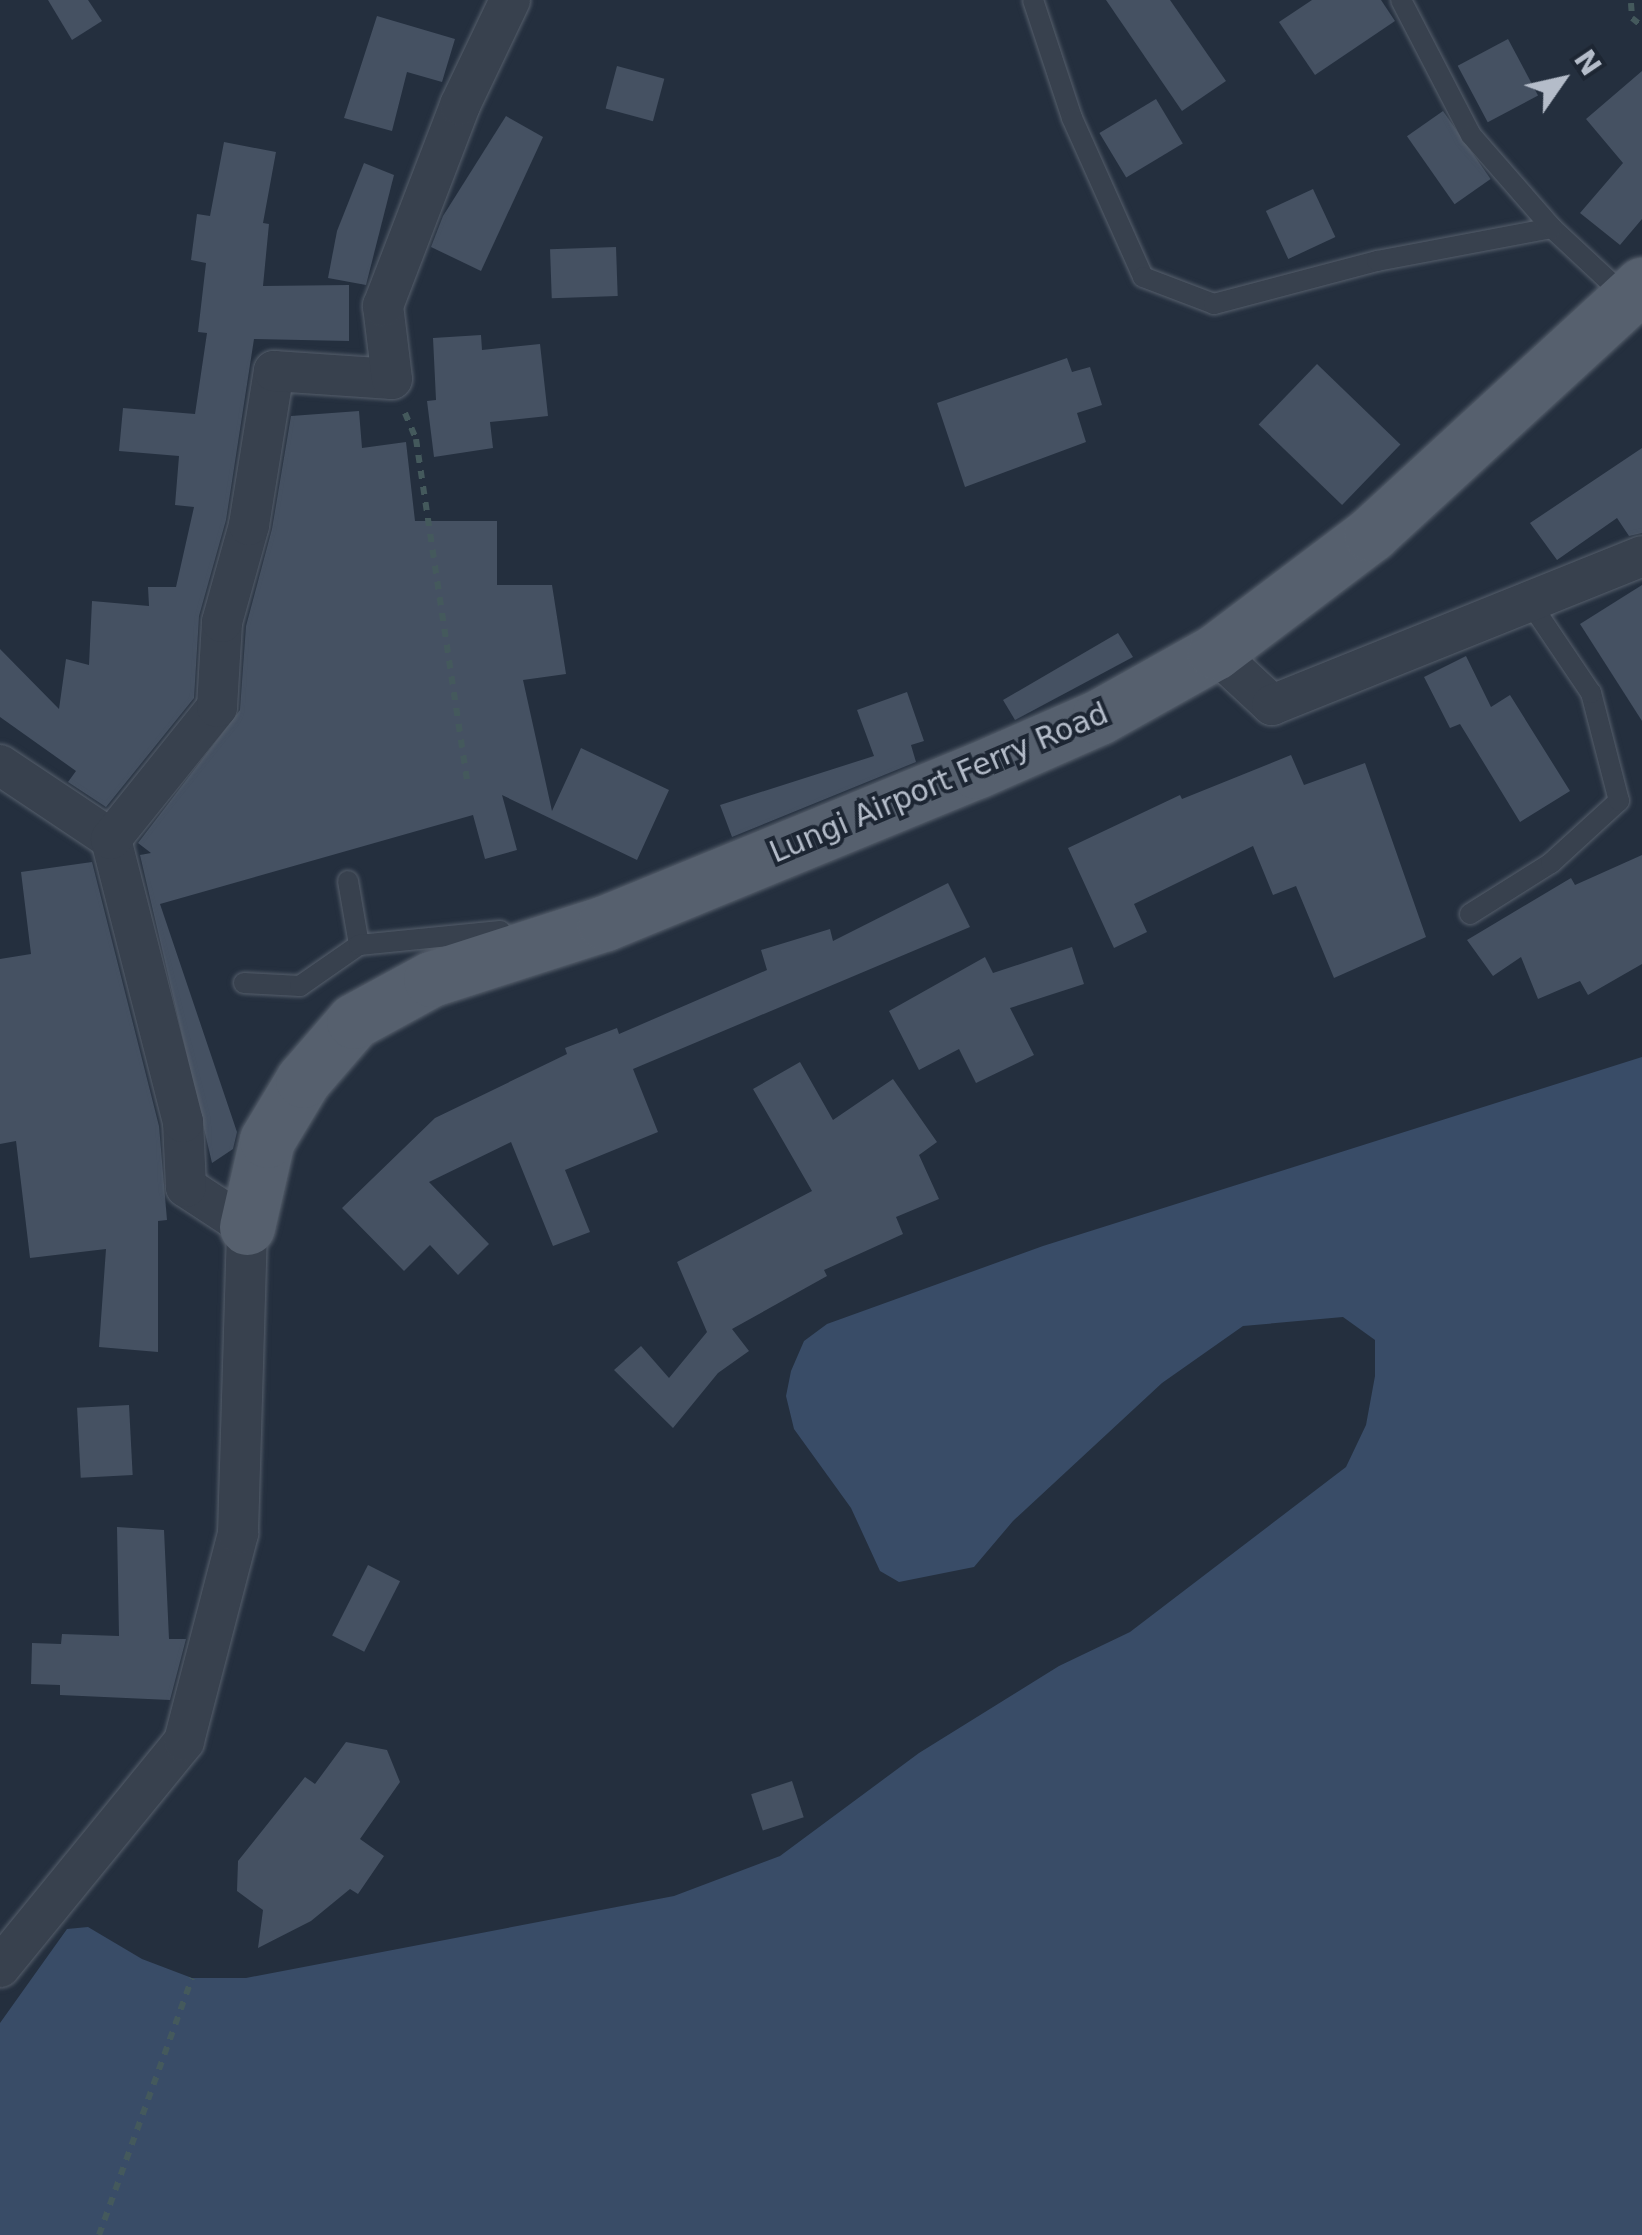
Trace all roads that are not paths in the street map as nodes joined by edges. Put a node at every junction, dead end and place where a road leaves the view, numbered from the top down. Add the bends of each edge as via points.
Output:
1 (510, 0) edge
2 (1033, 0) edge
3 (1402, 0) edge
4 (1552, 228) junction
5 (1635, 292) edge
6 (1642, 556) edge
7 (1531, 604) junction
8 (1215, 652) junction
9 (0, 765) edge
10 (112, 840) junction
11 (348, 881) dead end
12 (1470, 914) dead end
13 (605, 923) junction
14 (359, 945) junction
15 (244, 983) dead end
16 (247, 1228) junction
17 (0, 1967) edge

1 - 10 street via 460,105 383,306 392,379 274,371 249,525 222,622 217,708
2 - 4 lane via 1072,118 1143,277 1214,304 1377,261
3 - 4 lane via 1470,136
4 - 5 lane
5 - 8 main road, Lungi Airport Ferry Road via 1371,534
6 - 7 street
7 - 8 street via 1272,705
7 - 12 lane via 1591,693 1618,801 1551,863
8 - 13 main road, Lungi Airport Ferry Road via 1100,717
9 - 10 street
10 - 16 street via 184,1122 186,1187
11 - 14 lane
13 - 14 lane via 570,918 460,938
13 - 16 main road, Lungi Airport Ferry Road via 431,979 354,1021 303,1080 267,1140
14 - 15 lane via 300,986
16 - 17 street via 238,1533 184,1742

